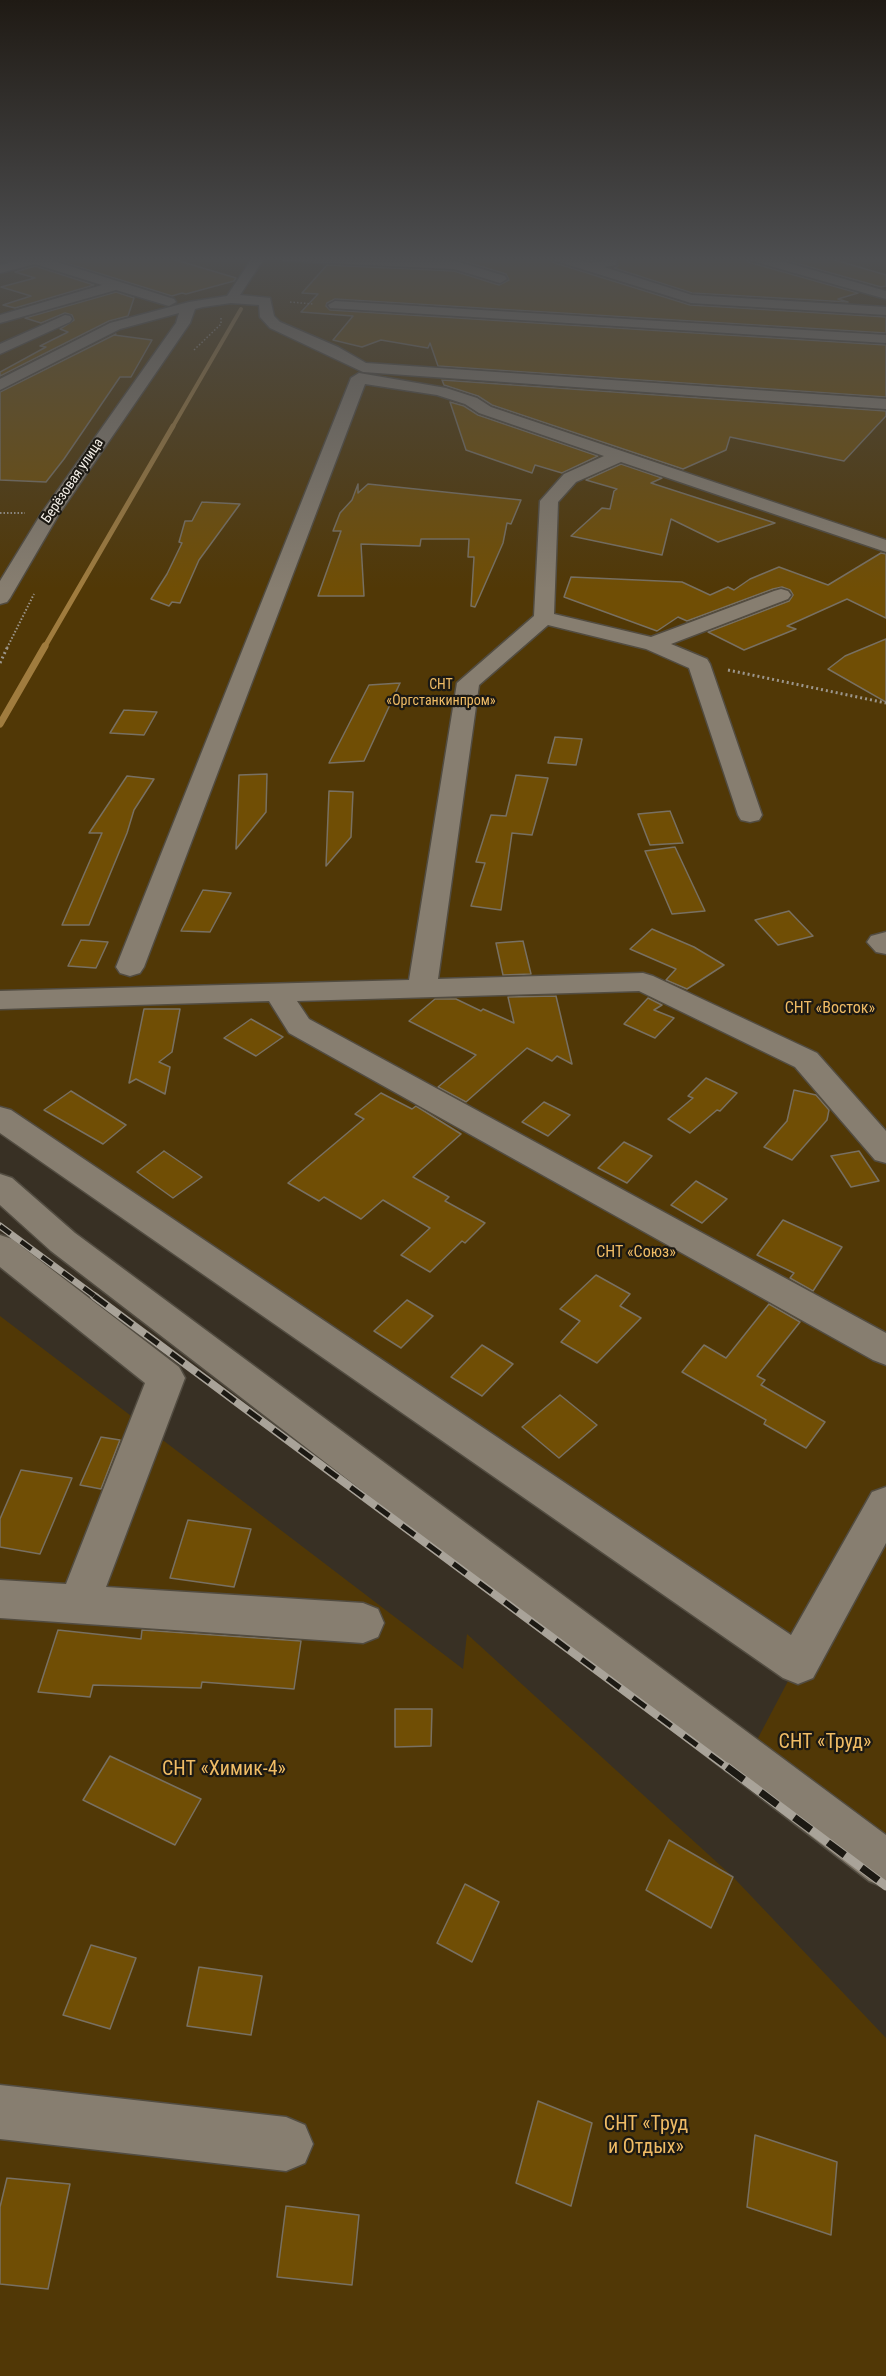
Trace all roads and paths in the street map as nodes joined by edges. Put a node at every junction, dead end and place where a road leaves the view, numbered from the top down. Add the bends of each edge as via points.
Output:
1 (33, 368) edge
2 (152, 368) edge
3 (363, 368) edge
4 (0, 385) edge
5 (758, 395) junction
6 (886, 404) edge
7 (886, 415) edge
8 (619, 456) junction
9 (886, 546) edge
10 (36, 589) dead end
11 (780, 595) dead end
12 (0, 598) edge
13 (544, 618) junction
14 (653, 644) junction
15 (0, 663) edge
16 (699, 664) junction
17 (886, 703) edge
18 (750, 815) dead end
19 (886, 940) edge
20 (886, 946) edge
21 (130, 967) dead end
22 (422, 988) junction
23 (277, 992) junction
24 (0, 1000) edge
25 (0, 1118) edge
26 (886, 1152) edge
27 (0, 1186) edge
28 (0, 1248) edge
29 (886, 1350) edge
30 (886, 1504) edge
31 (0, 1599) edge
32 (79, 1604) junction
33 (363, 1623) dead end
34 (886, 1864) edge
35 (0, 2112) edge
36 (286, 2144) dead end

1 - 4 street
2 - 12 street, Берёзовая улица via 50,514
3 - 5 street
5 - 6 street
5 - 7 street
8 - 9 street
8 - 13 street via 570,478 549,501
8 - 21 street via 440,391 359,378
10 - 15 path
11 - 14 street
13 - 14 street
13 - 22 street via 468,682
14 - 16 street
16 - 17 path
16 - 18 street
19 - 20 street via 881,942
22 - 23 street
22 - 26 street via 643,982 806,1060
23 - 24 street
23 - 29 street via 299,1026
25 - 30 street via 798,1664
27 - 34 street via 63,1242
28 - 32 street via 166,1378
31 - 32 street
32 - 33 street
35 - 36 street

